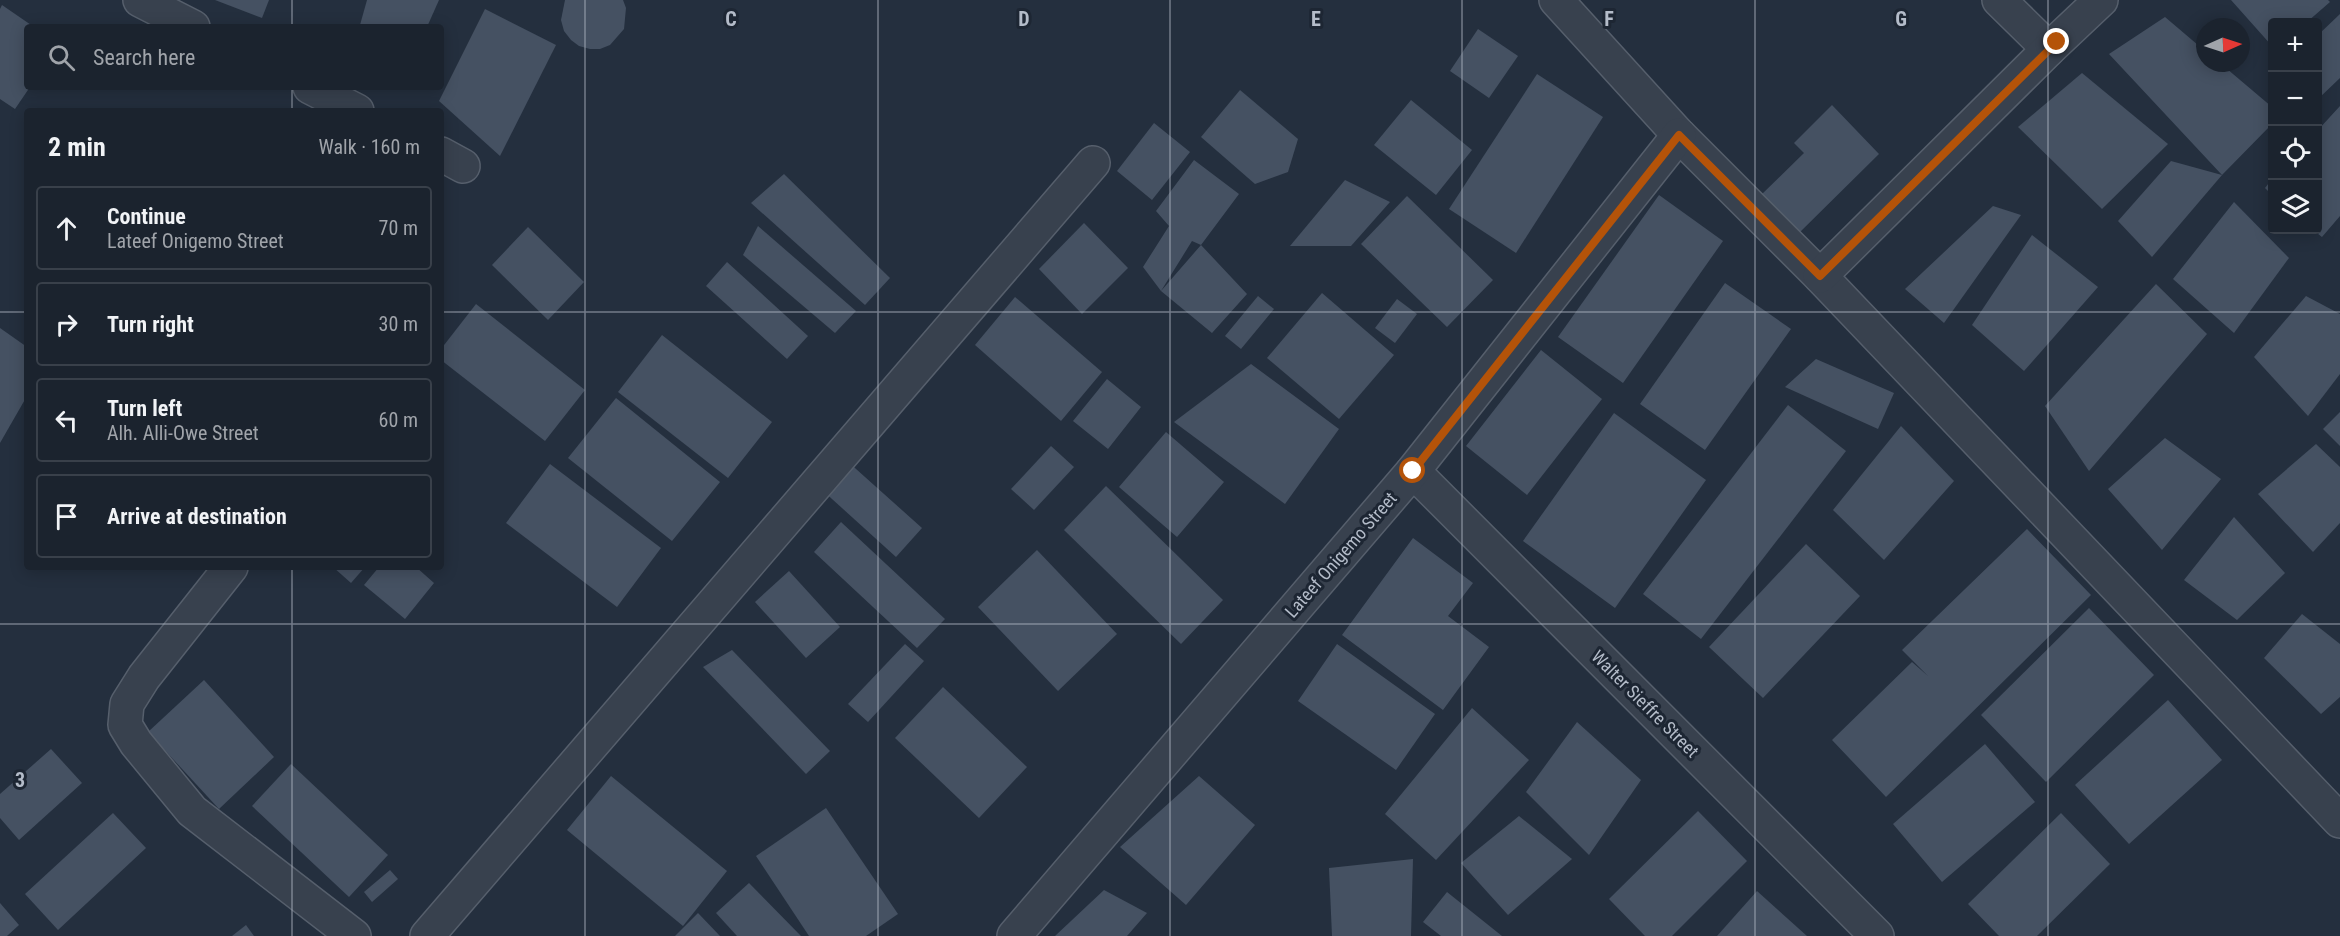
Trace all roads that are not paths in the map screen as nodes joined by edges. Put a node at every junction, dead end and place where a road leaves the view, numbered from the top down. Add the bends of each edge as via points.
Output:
1 (140, 0) edge
2 (1556, 0) edge
3 (1999, 0) edge
4 (2101, 0) edge
5 (187, 24) edge
6 (2049, 49) junction
7 (316, 90) edge
8 (351, 108) edge
9 (1679, 135) junction
10 (1093, 163) dead end
11 (1820, 276) junction
12 (1413, 471) junction
13 (229, 570) edge
14 (2337, 811) edge
15 (354, 936) edge
16 (427, 936) edge
17 (1014, 936) edge
18 (1876, 936) edge

1 - 5 street
2 - 9 street
3 - 6 street
4 - 6 street
6 - 11 street
7 - 8 street
9 - 11 street
9 - 12 street, Lateef Onigemo Street
10 - 16 street
11 - 14 street
12 - 17 street, Lateef Onigemo Street
12 - 18 street, Walter Sieffre Street
13 - 15 street via 144,677 127,704 125,725 192,811

